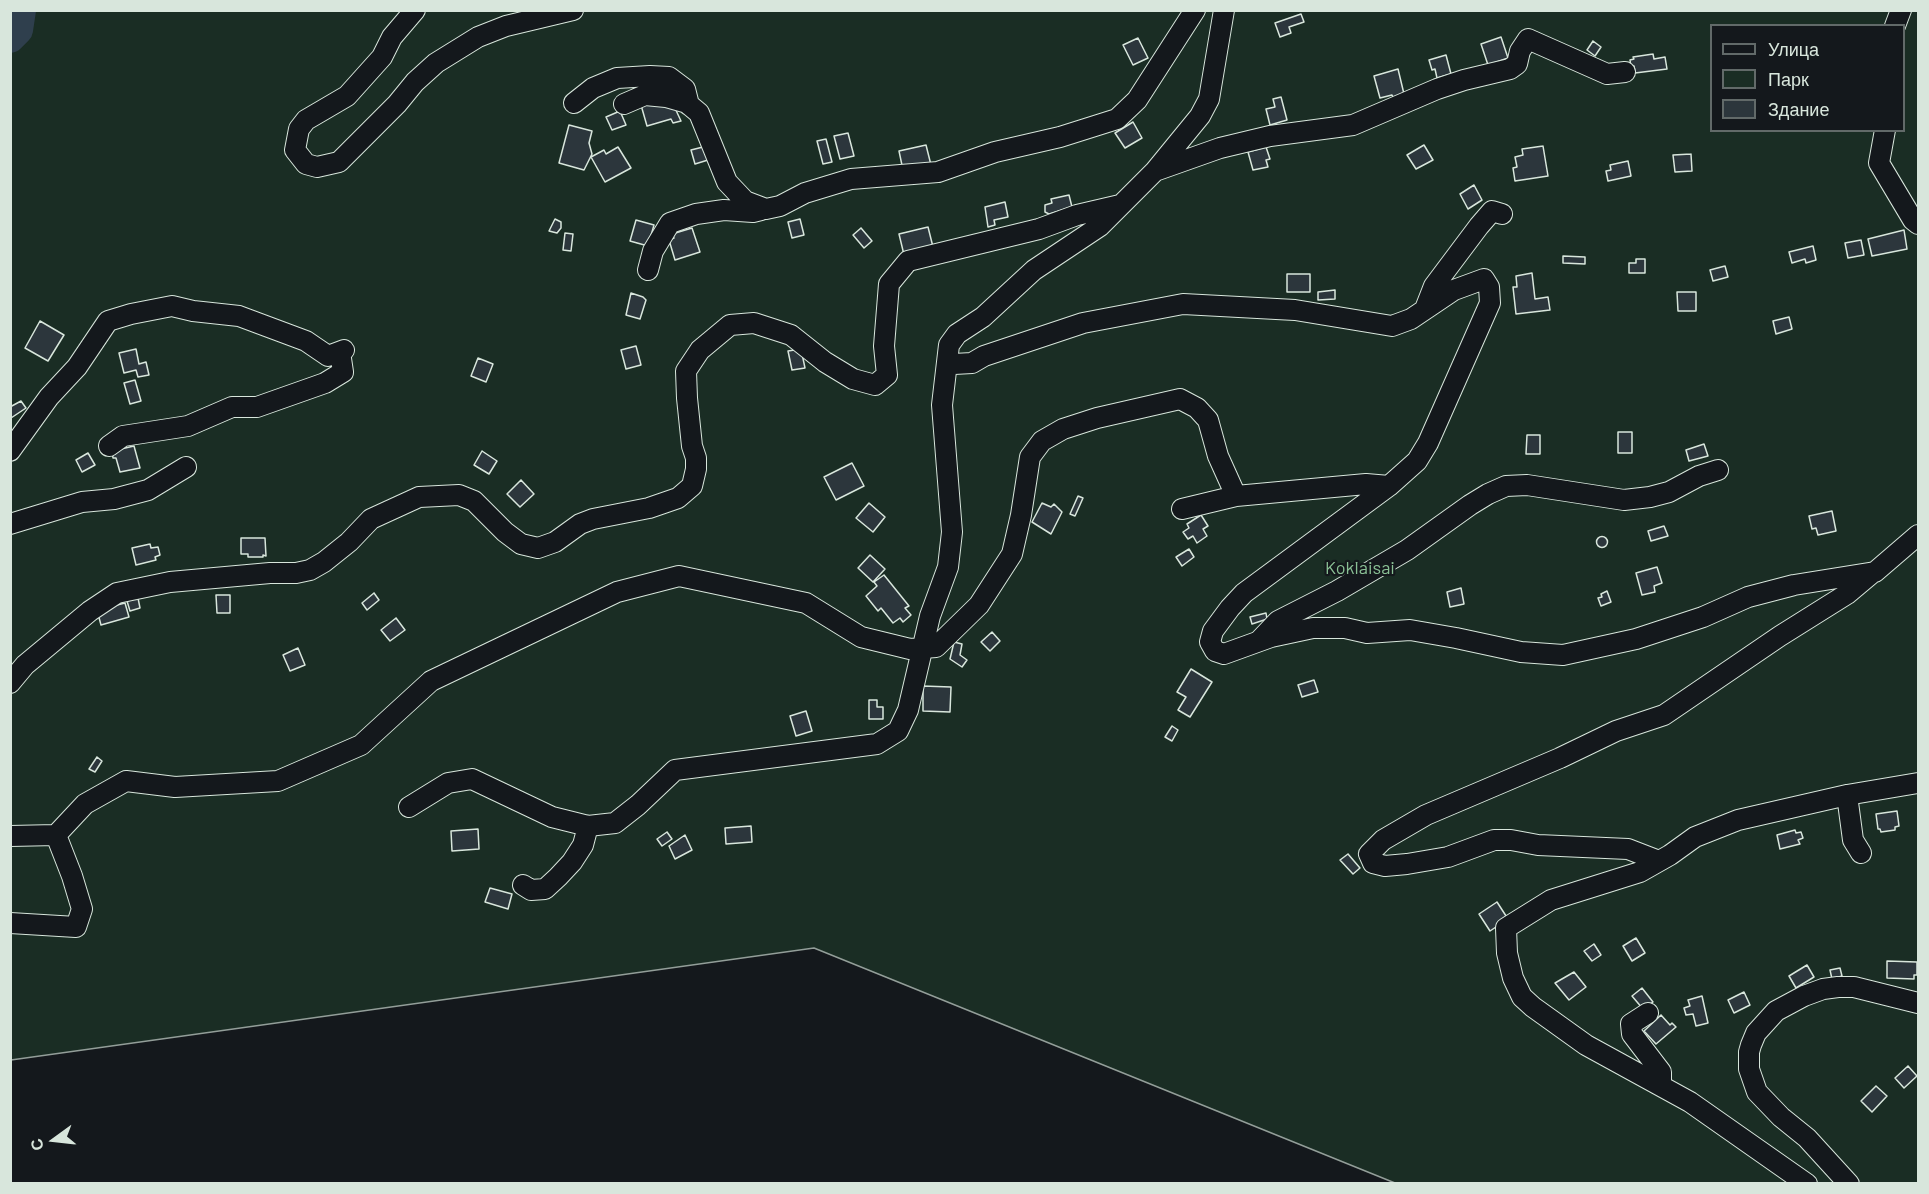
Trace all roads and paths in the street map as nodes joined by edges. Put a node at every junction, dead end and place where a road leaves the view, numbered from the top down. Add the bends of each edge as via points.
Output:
1 (415, 10) edge
2 (573, 10) edge
3 (1195, 10) edge
4 (1224, 10) edge
5 (1625, 72) dead end
6 (574, 103) dead end
7 (624, 104) dead end
8 (689, 105) junction
9 (1885, 132) edge
10 (1155, 171) junction
11 (1120, 205) junction
12 (766, 209) junction
13 (1502, 214) dead end
14 (1918, 224) edge
15 (648, 270) dead end
16 (1425, 309) junction
17 (947, 362) junction
18 (109, 446) dead end
19 (10, 451) edge
20 (186, 467) dead end
21 (1718, 470) dead end
22 (1389, 486) junction
23 (1236, 496) junction
24 (1182, 509) dead end
25 (10, 524) edge
26 (1918, 535) edge
27 (1875, 572) junction
28 (1259, 641) junction
29 (922, 647) junction
30 (10, 683) edge
31 (1918, 783) edge
32 (1847, 795) junction
33 (409, 807) dead end
34 (588, 826) junction
35 (56, 835) junction
36 (10, 836) edge
37 (1861, 853) dead end
38 (1659, 861) junction
39 (523, 885) dead end
40 (10, 923) edge
41 (1898, 998) junction
42 (1918, 1003) edge
43 (1648, 1013) dead end
44 (1918, 1016) edge
45 (1661, 1086) junction
46 (1807, 1184) edge
47 (1849, 1184) edge

1 - 2 street via 392,37 382,57 347,96 306,120 299,129 295,150 306,164 339,162 436,63 478,38 506,26
3 - 12 street via 1137,100 1118,119 995,152 938,172 851,179 805,192
4 - 10 street via 1209,99
5 - 10 street via 1607,74 1528,39 1517,64 1510,69 1437,89 1353,125 1270,136 1220,148
6 - 8 street via 593,88 617,78 650,76 669,77 686,89
7 - 8 street via 645,95
8 - 12 street via 699,113 727,182 745,201
9 - 14 street via 1879,163
10 - 11 street
11 - 17 street via 1100,226 1034,270 984,317 957,334 949,345
11 - 30 street via 908,261 889,284 886,375 875,385 853,379 791,335 754,323 730,325 700,350 687,371 696,469 692,486 678,498 593,519 538,548 521,544 474,501 459,495 419,497 371,519 349,542 310,570 170,582 117,593 26,664
12 - 15 street via 696,214 670,223 653,251
13 - 16 street via 1492,211 1479,226 1434,286
16 - 17 street via 1392,326 1295,310 1183,304 1083,323 972,363
16 - 22 street via 1468,284 1484,279 1489,287 1490,303 1428,443 1417,461
17 - 29 street via 942,405 952,532 948,567
18 - 19 street via 123,436 188,426 232,407 257,407 325,383 343,372 342,351 328,356 306,341 239,316 172,306 131,314 108,321
20 - 25 street via 148,490 82,502
21 - 28 street via 1669,492 1624,500 1527,485 1506,486 1470,505 1407,550 1278,621
22 - 23 street via 1366,484
22 - 28 street via 1244,593 1222,618 1210,642 1215,651 1224,654
23 - 24 street
23 - 29 street via 1218,456 1208,420 1180,399 1063,429 1042,441 1030,457 1012,554 979,605 957,628 936,647
26 - 27 street
27 - 28 street via 1748,597 1636,639 1563,655 1521,652 1410,630 1367,633 1313,628
27 - 38 street via 1664,715 1616,731 1426,815 1383,840 1369,854 1373,863 1407,864 1448,857 1494,840 1511,840 1628,849
29 - 34 street via 908,710 898,731 877,744 675,770 615,823
29 - 35 street via 910,649 861,637 806,603 679,576 617,592 431,681 361,745 278,781 175,787 126,781 85,804
31 - 32 street
32 - 37 street via 1853,840
32 - 38 street via 1738,820 1695,837
33 - 34 street via 448,783 472,779 552,817
34 - 39 street via 583,845 572,862 545,889 531,890
35 - 36 street
35 - 40 street via 82,909 76,927
38 - 45 street via 1640,872 1551,900 1506,928 1513,978 1522,997 1586,1045
41 - 42 street
41 - 44 street
41 - 47 street via 1854,987 1804,996 1776,1011 1756,1033 1749,1052 1749,1070 1757,1092
43 - 45 street via 1631,1024 1632,1034 1661,1072
45 - 46 street

